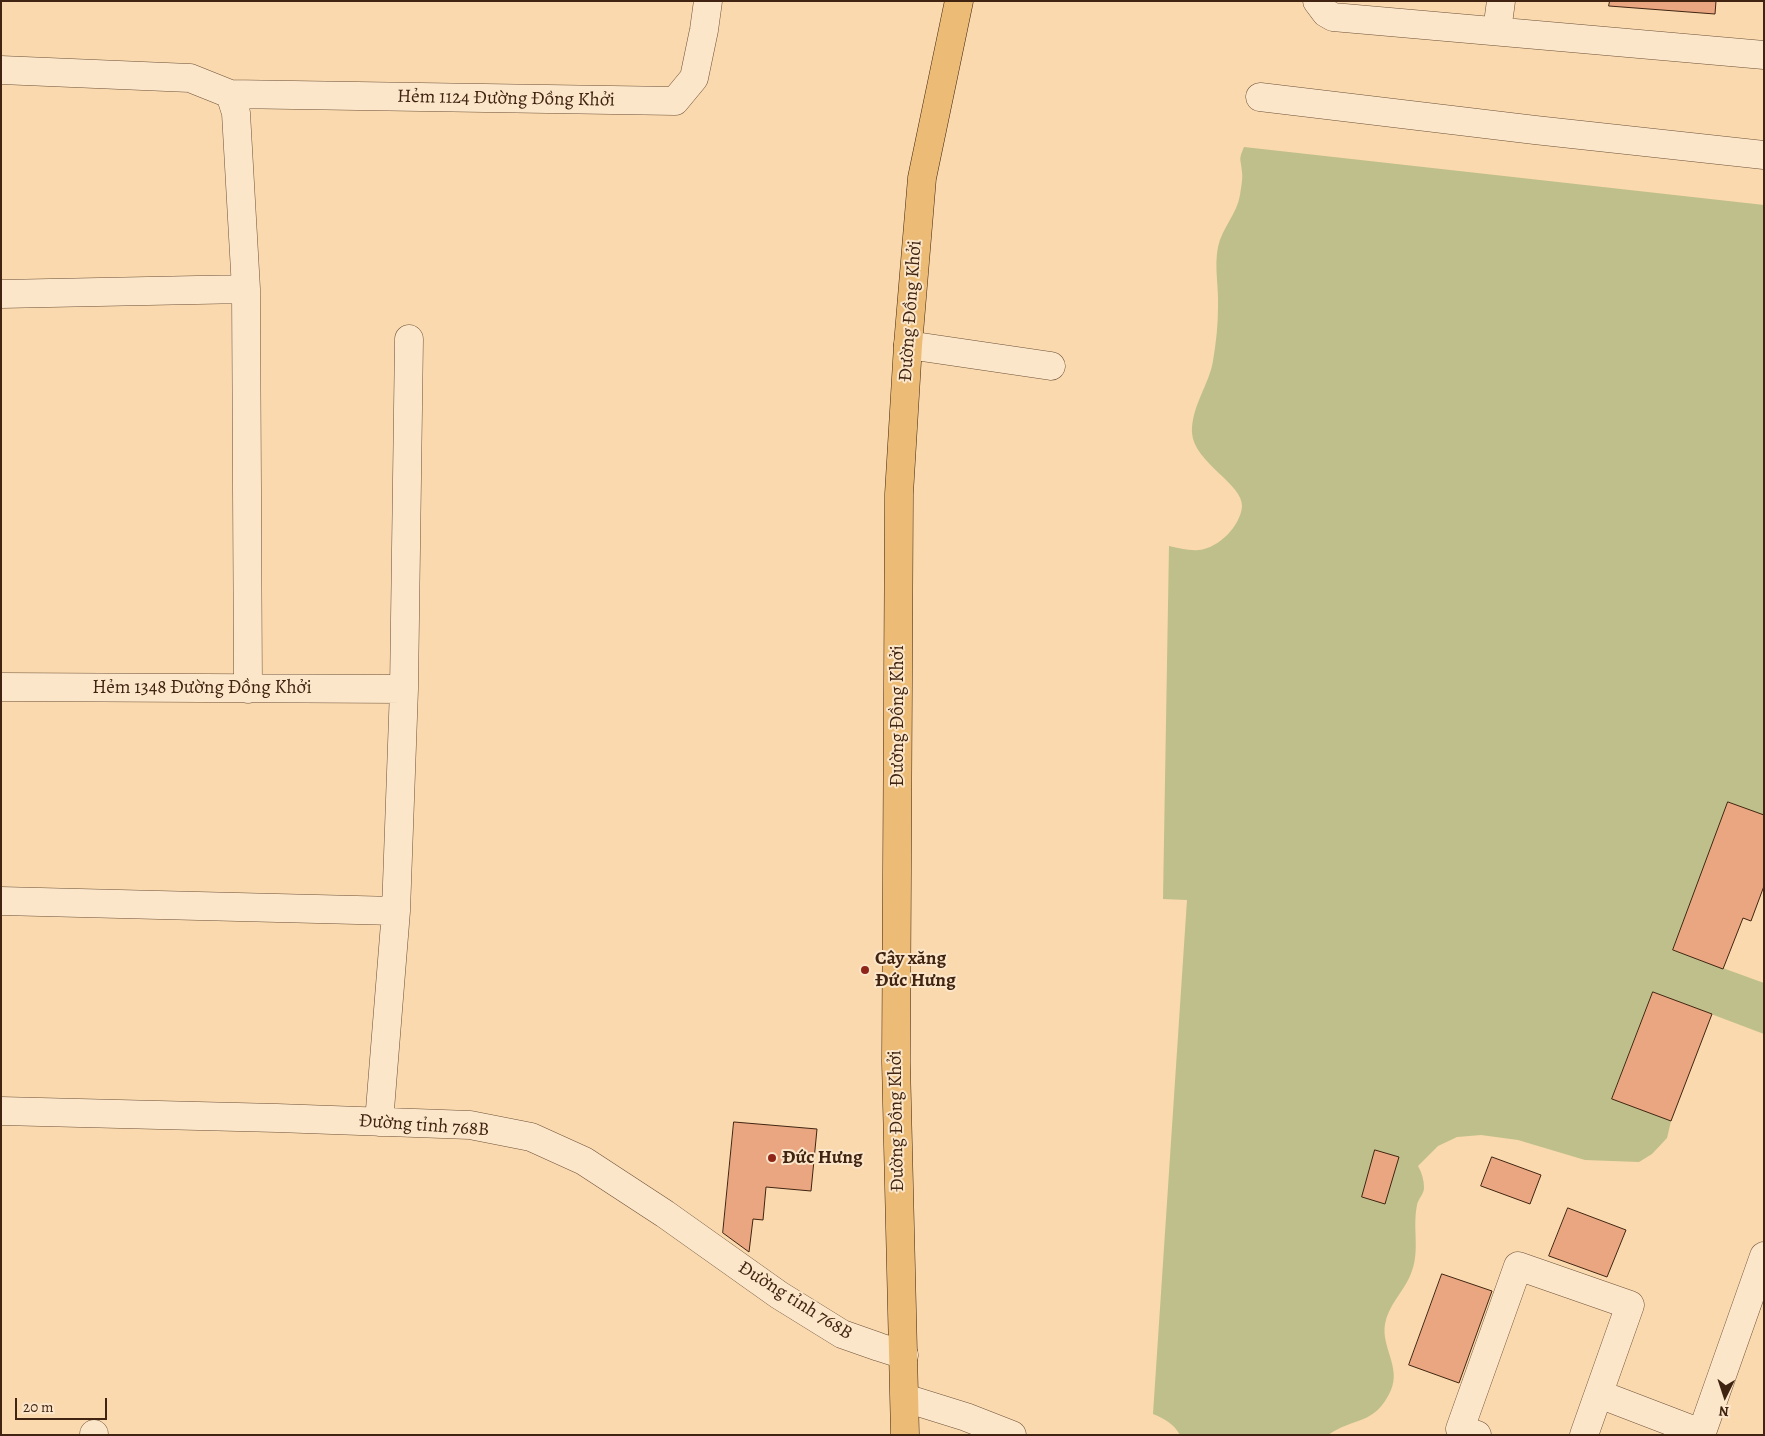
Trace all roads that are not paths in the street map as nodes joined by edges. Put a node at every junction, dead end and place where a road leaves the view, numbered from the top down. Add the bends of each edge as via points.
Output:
1 (708, 1) edge
2 (959, 1) edge
3 (1317, 1) edge
4 (1501, 1) edge
5 (1497, 31) junction
6 (1764, 54) edge
7 (1, 70) edge
8 (230, 94) junction
9 (1260, 97) dead end
10 (1764, 155) edge
11 (246, 289) junction
12 (1, 294) edge
13 (409, 339) dead end
14 (908, 345) junction
15 (1051, 366) dead end
16 (1, 687) edge
17 (248, 689) junction
18 (404, 689) junction
19 (1, 901) edge
20 (396, 911) junction
21 (1, 1111) edge
22 (378, 1122) junction
23 (1764, 1258) edge
24 (904, 1355) junction
25 (1599, 1394) junction
26 (905, 1398) junction
27 (1701, 1434) edge
28 (905, 1435) edge
29 (1012, 1435) edge
30 (1477, 1435) edge
31 (1584, 1435) edge

1 - 8 street, Hẻm 1124 Đường Đồng Khởi via 694,78 675,101
2 - 14 main road, Đường Đồng Khởi via 922,178
3 - 5 street via 1333,17
4 - 5 street
5 - 6 street
7 - 8 street via 190,78
8 - 11 street via 236,113
9 - 10 street
11 - 12 street
11 - 17 street
13 - 18 street
14 - 15 street
14 - 24 main road, Đường Đồng Khởi via 899,494 896,1062
16 - 17 street, Hẻm 1348 Đường Đồng Khởi
17 - 18 street, Hẻm 1348 Đường Đồng Khởi
18 - 20 street
19 - 20 street
20 - 22 street
21 - 22 street, Đường tỉnh 768B
22 - 24 street, Đường tỉnh 768B via 470,1125 531,1137 584,1160 778,1295 842,1334
23 - 27 street
24 - 26 main road, Đường Đồng Khởi
25 - 27 street
25 - 30 street via 1630,1305 1518,1266 1460,1429
25 - 31 street
26 - 28 main road, Đường Đồng Khởi
26 - 29 street

